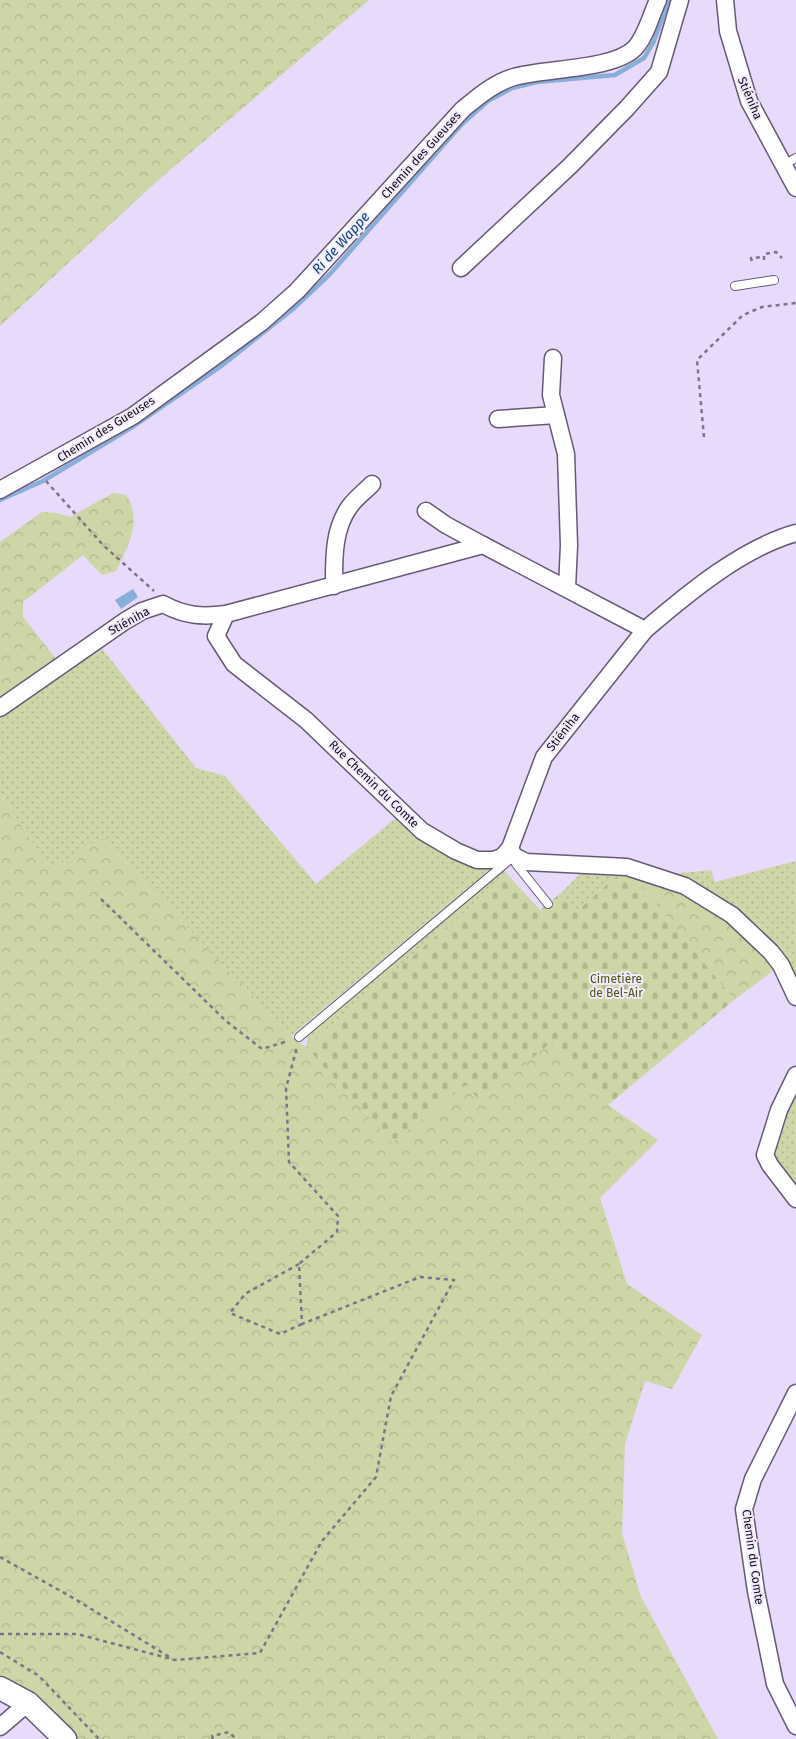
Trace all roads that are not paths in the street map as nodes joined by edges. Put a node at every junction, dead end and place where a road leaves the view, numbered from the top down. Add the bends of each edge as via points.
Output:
1 (658, 0) edge
2 (680, 0) edge
3 (726, 0) edge
4 (789, 161) edge
5 (796, 188) edge
6 (461, 268) dead end
7 (774, 280) dead end
8 (736, 284) dead end
9 (553, 358) dead end
10 (556, 415) junction
11 (498, 419) dead end
12 (372, 484) dead end
13 (0, 490) edge
14 (426, 511) dead end
15 (796, 533) edge
16 (482, 545) junction
17 (334, 586) junction
18 (567, 588) junction
19 (226, 614) junction
20 (644, 630) junction
21 (0, 708) edge
22 (512, 852) junction
23 (548, 904) dead end
24 (796, 998) edge
25 (299, 1038) road end
26 (796, 1075) edge
27 (796, 1199) edge
28 (796, 1393) edge
29 (0, 1688) edge
30 (28, 1704) junction
31 (796, 1726) edge
32 (0, 1727) edge
33 (65, 1739) edge

1 - 13 street, Chemin des Gueuses via 635,48 620,58 595,65 535,72 494,85 463,109 297,291 262,322 133,416
2 - 6 street via 659,72 570,166
3 - 4 street, Stiéniha via 728,31 747,94
4 - 5 street, Stiéniha
7 - 8 lane
9 - 10 street via 551,395
10 - 11 street
10 - 18 street via 566,454
12 - 17 street via 350,506 341,521 334,548
14 - 16 street
15 - 20 street, Stiéniha via 766,545 726,568
16 - 17 street, Stiéniha
16 - 18 street
17 - 19 street, Stiéniha
18 - 20 street
19 - 21 street, Stiéniha via 199,617 177,612 163,604 142,611
19 - 22 street, Rue Chemin du Comte via 216,636 234,664 306,720 422,831 477,860 498,859
20 - 22 street, Stiéniha via 544,757
22 - 23 lane via 516,864
22 - 24 street via 526,862 540,864 627,867 685,886 732,915 771,952 781,965
22 - 25 lane
26 - 27 street via 779,1110 765,1155
28 - 31 street, Chemin du Comte via 753,1479 744,1509 775,1684
29 - 30 main road
30 - 32 street
30 - 33 main road

